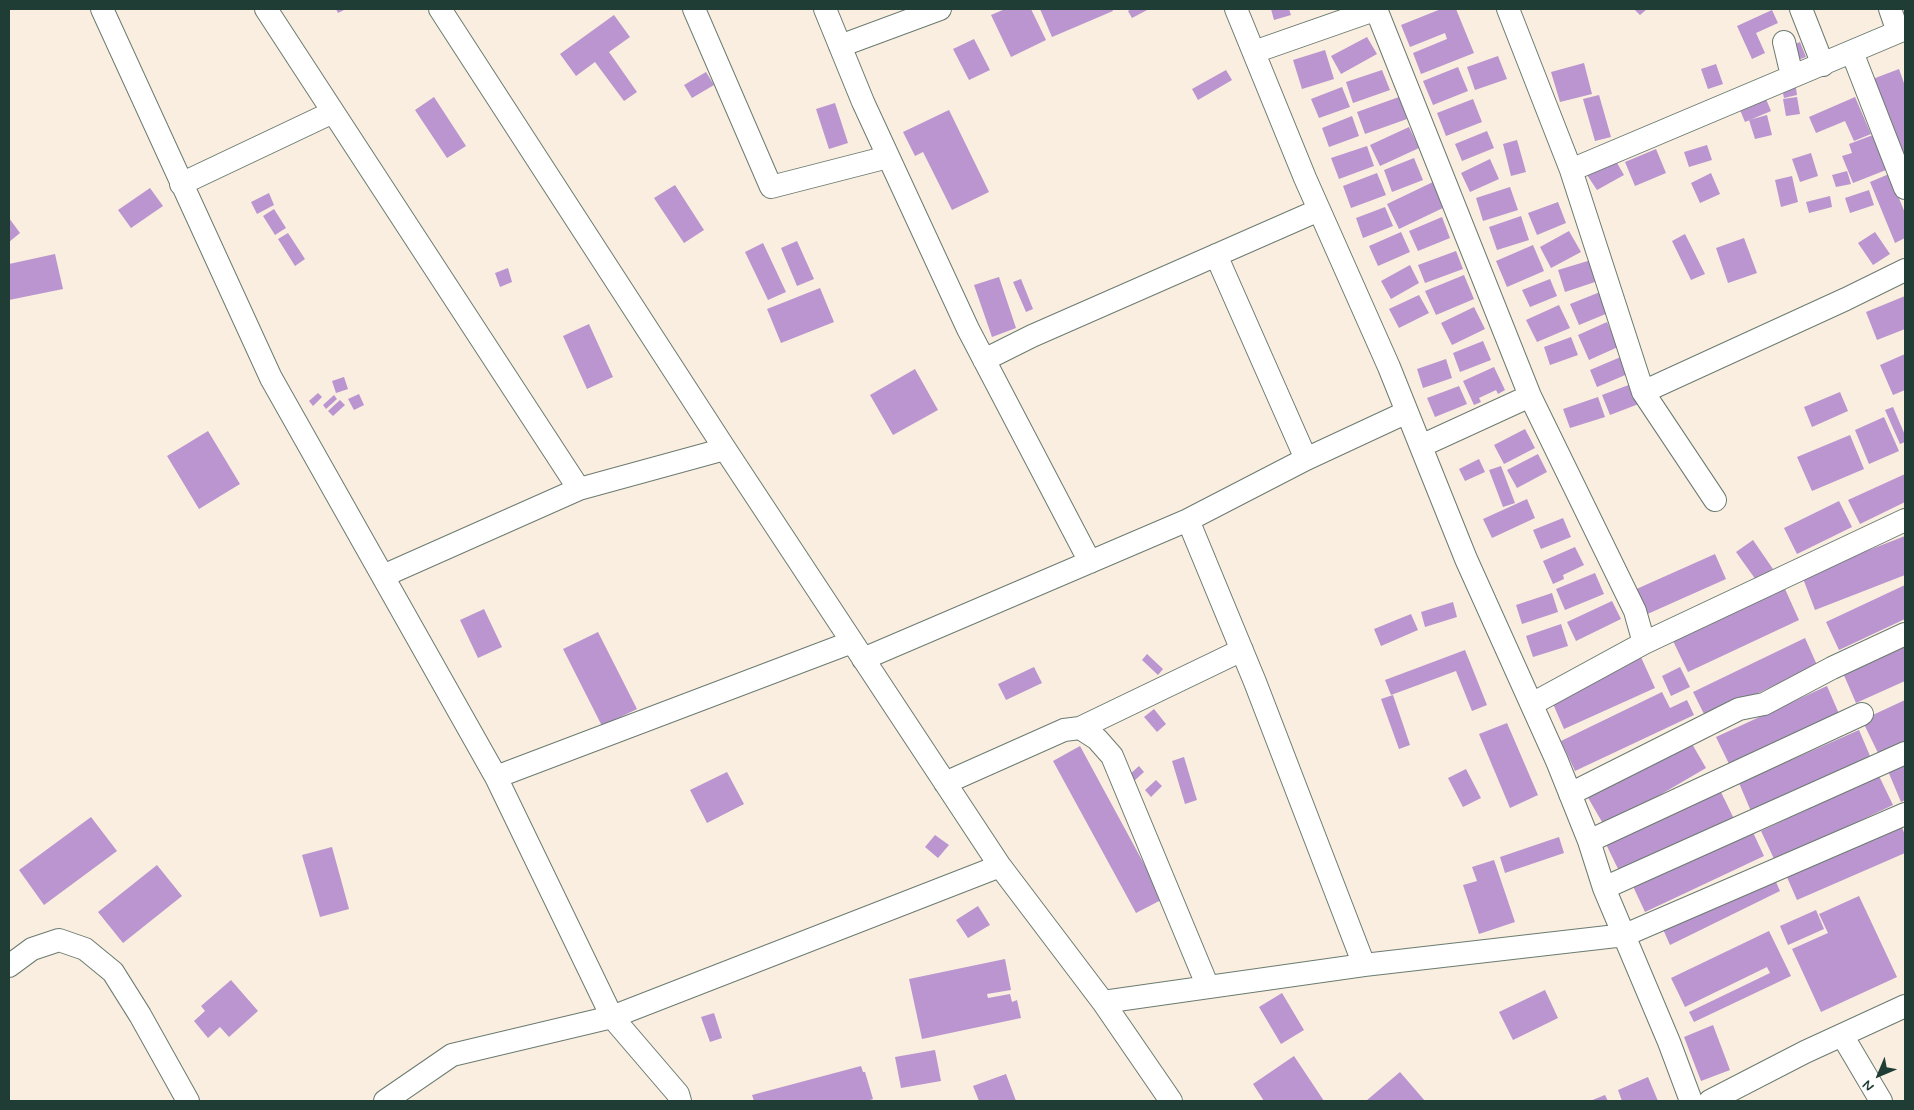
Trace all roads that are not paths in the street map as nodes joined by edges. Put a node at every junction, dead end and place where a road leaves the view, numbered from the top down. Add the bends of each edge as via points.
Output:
1 (102, 9) edge
2 (266, 9) edge
3 (440, 9) edge
4 (694, 9) edge
5 (825, 9) edge
6 (939, 9) edge
7 (1236, 9) edge
8 (1376, 9) edge
9 (1508, 9) edge
10 (1800, 9) edge
11 (1890, 9) edge
12 (1902, 30) edge
13 (1784, 42) dead end
14 (840, 46) junction
15 (1254, 52) junction
16 (1852, 52) junction
17 (1823, 65) junction
18 (1792, 76) junction
19 (333, 112) junction
20 (888, 157) junction
21 (1571, 170) junction
22 (182, 184) junction
23 (1905, 188) edge
24 (1319, 210) junction
25 (1216, 255) junction
26 (1905, 270) edge
27 (984, 360) junction
28 (1643, 392) junction
29 (1530, 396) junction
30 (1407, 412) junction
31 (1421, 446) junction
32 (725, 449) junction
33 (1306, 460) junction
34 (579, 489) junction
35 (1715, 500) dead end
36 (1188, 520) junction
37 (1905, 520) edge
38 (1090, 562) junction
39 (382, 576) junction
40 (1905, 634) edge
41 (1644, 643) junction
42 (858, 650) junction
43 (1242, 650) junction
44 (1532, 704) junction
45 (1862, 714) dead end
46 (1080, 728) junction
47 (1905, 753) edge
48 (496, 777) junction
49 (945, 783) junction
50 (1570, 794) junction
51 (1905, 814) edge
52 (1589, 841) junction
53 (1000, 866) junction
54 (1604, 888) junction
55 (1625, 935) junction
56 (1364, 965) junction
57 (9, 966) edge
58 (1208, 986) junction
59 (1102, 1002) junction
60 (1905, 1006) edge
61 (612, 1017) junction
62 (1842, 1035) junction
63 (188, 1101) edge
64 (385, 1101) edge
65 (680, 1101) edge
66 (1171, 1101) edge
67 (1691, 1101) edge
68 (1710, 1101) edge
69 (1881, 1101) edge

1 - 22 street
2 - 19 street
3 - 32 street
4 - 20 street via 771,187
5 - 14 street
6 - 14 street
7 - 15 street
8 - 15 street
8 - 29 street
9 - 21 street
10 - 17 street
11 - 12 street
12 - 16 street
13 - 18 street
14 - 20 street
15 - 24 street
16 - 17 street
16 - 23 street
17 - 18 street
18 - 21 street
19 - 22 street
19 - 34 street
20 - 27 street
21 - 28 street
22 - 39 street via 271,378
24 - 25 street
24 - 30 street
25 - 27 street
25 - 33 street
26 - 28 street
27 - 38 street
28 - 35 street
29 - 31 street
29 - 41 street via 1634,611
30 - 31 street
30 - 33 street
31 - 44 street via 1466,559
32 - 34 street
32 - 42 street
33 - 36 street
34 - 39 street
36 - 38 street
36 - 43 street
37 - 41 street
38 - 42 street
39 - 48 street
40 - 50 street via 1764,704 1739,709
41 - 44 street
42 - 48 street
42 - 49 street
43 - 46 street
43 - 56 street
44 - 50 street
45 - 52 street
46 - 49 street via 1064,730
46 - 58 street via 1097,739 1112,756
47 - 54 street
48 - 61 street
49 - 53 street
50 - 52 street
51 - 55 street
52 - 54 street
53 - 59 street
53 - 61 street
54 - 55 street
55 - 56 street
55 - 67 street
56 - 58 street
57 - 63 street via 32,949 58,940 86,949 113,972
58 - 59 street
59 - 66 street
60 - 62 street
61 - 64 street via 452,1055
61 - 65 street via 678,1094
62 - 68 street
62 - 69 street

